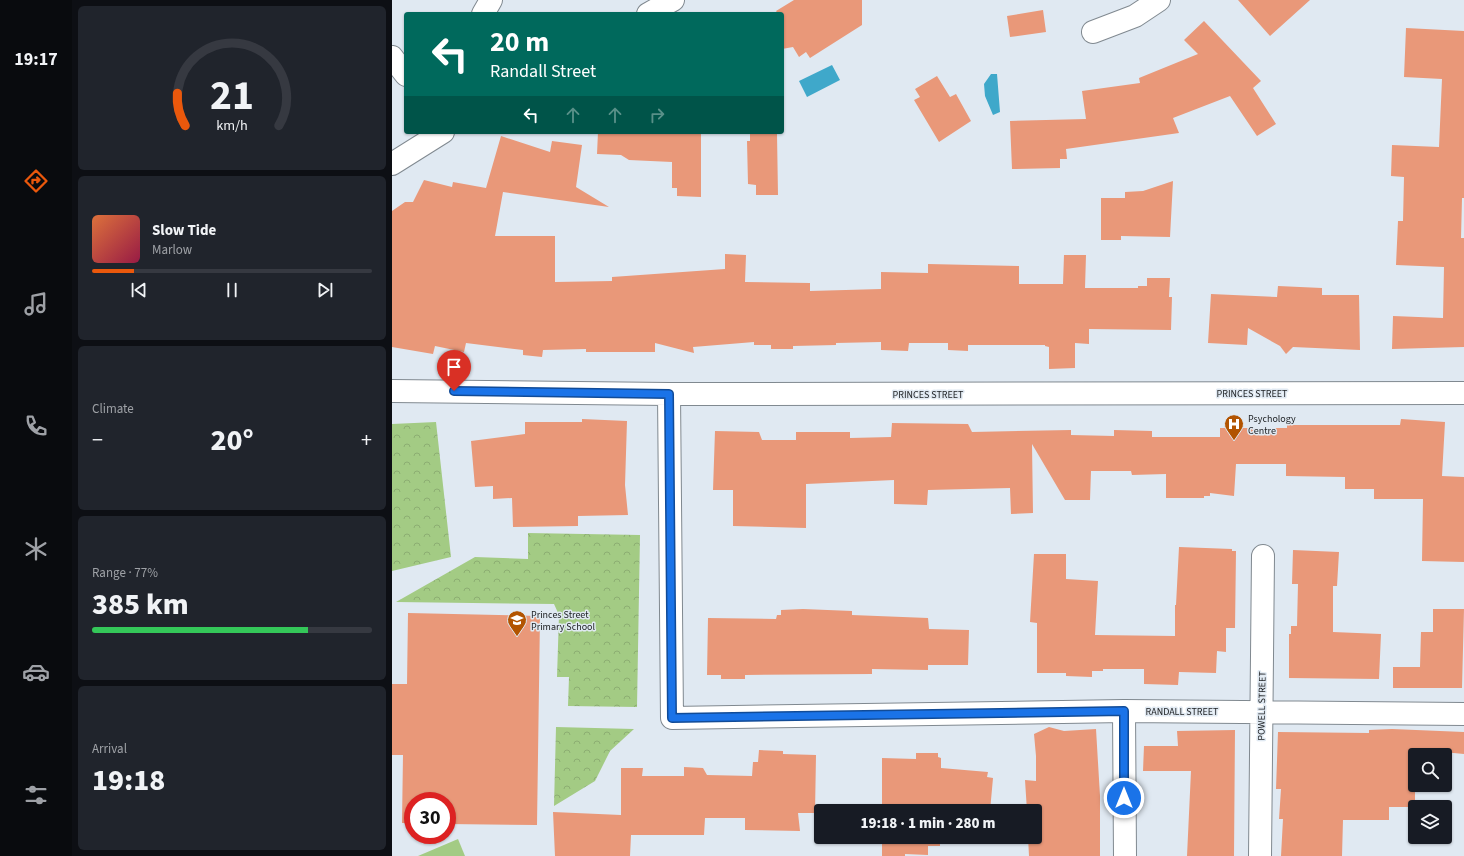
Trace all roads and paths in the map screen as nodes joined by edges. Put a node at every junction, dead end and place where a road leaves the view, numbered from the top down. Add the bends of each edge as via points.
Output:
1 (491, 0) edge
2 (673, 0) edge
3 (1159, 0) edge
4 (484, 12) edge
5 (652, 12) edge
6 (1093, 32) dead end
7 (392, 57) edge
8 (404, 72) edge
9 (440, 134) edge
10 (392, 164) edge
11 (392, 391) edge
12 (1464, 393) edge
13 (669, 394) junction
14 (1263, 556) dead end
15 (1124, 711) junction
16 (1261, 712) junction
17 (1464, 714) edge
18 (1125, 856) edge
19 (1260, 856) edge

1 - 4 street
2 - 5 street
3 - 6 street via 1135,16
7 - 8 street
9 - 10 street
11 - 13 street, PRINCES STREET
12 - 13 street, PRINCES STREET
13 - 15 street, RANDALL STREET via 672,718
14 - 16 street, POWELL STREET
15 - 16 street, RANDALL STREET
15 - 18 street
16 - 17 street, RANDALL STREET
16 - 19 street, POWELL STREET

